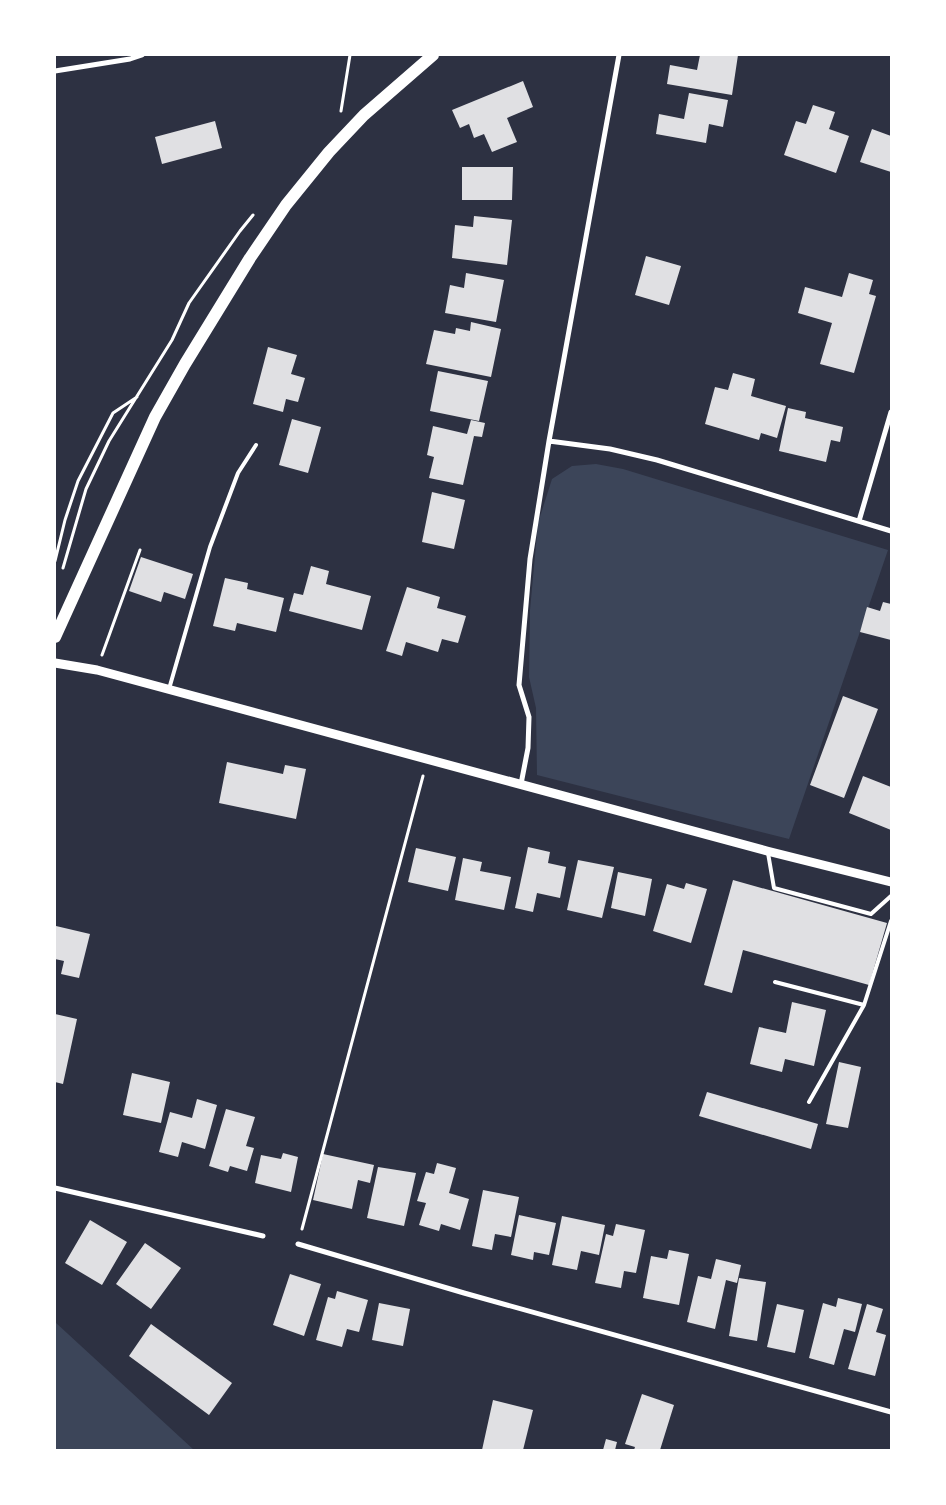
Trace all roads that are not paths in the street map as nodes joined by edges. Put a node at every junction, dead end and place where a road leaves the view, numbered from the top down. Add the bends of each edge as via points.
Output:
1 (142, 55) edge
2 (433, 55) edge
3 (619, 55) edge
4 (55, 71) edge
5 (891, 412) edge
6 (548, 441) junction
7 (256, 445) dead end
8 (859, 521) junction
9 (891, 531) edge
10 (55, 637) edge
11 (55, 663) edge
12 (169, 689) junction
13 (521, 784) junction
14 (768, 851) junction
15 (891, 882) edge
16 (891, 896) edge
17 (891, 921) edge
18 (775, 982) dead end
19 (864, 1005) junction
20 (809, 1102) dead end
21 (55, 1188) edge
22 (263, 1236) dead end
23 (298, 1244) road end
24 (891, 1412) edge

1 - 4 street
2 - 10 main road via 364,115 329,152 286,205 250,258 155,418
3 - 6 street
5 - 8 street
6 - 8 street via 610,449 657,460
6 - 13 street via 530,559 520,657 519,685 529,717 528,748
7 - 12 lane via 238,473 210,548
8 - 9 street
11 - 12 street via 97,670
12 - 13 street
13 - 14 street
14 - 15 street
14 - 16 lane via 774,888 871,914
17 - 19 lane
18 - 19 lane
19 - 20 lane
21 - 22 street
23 - 24 street

